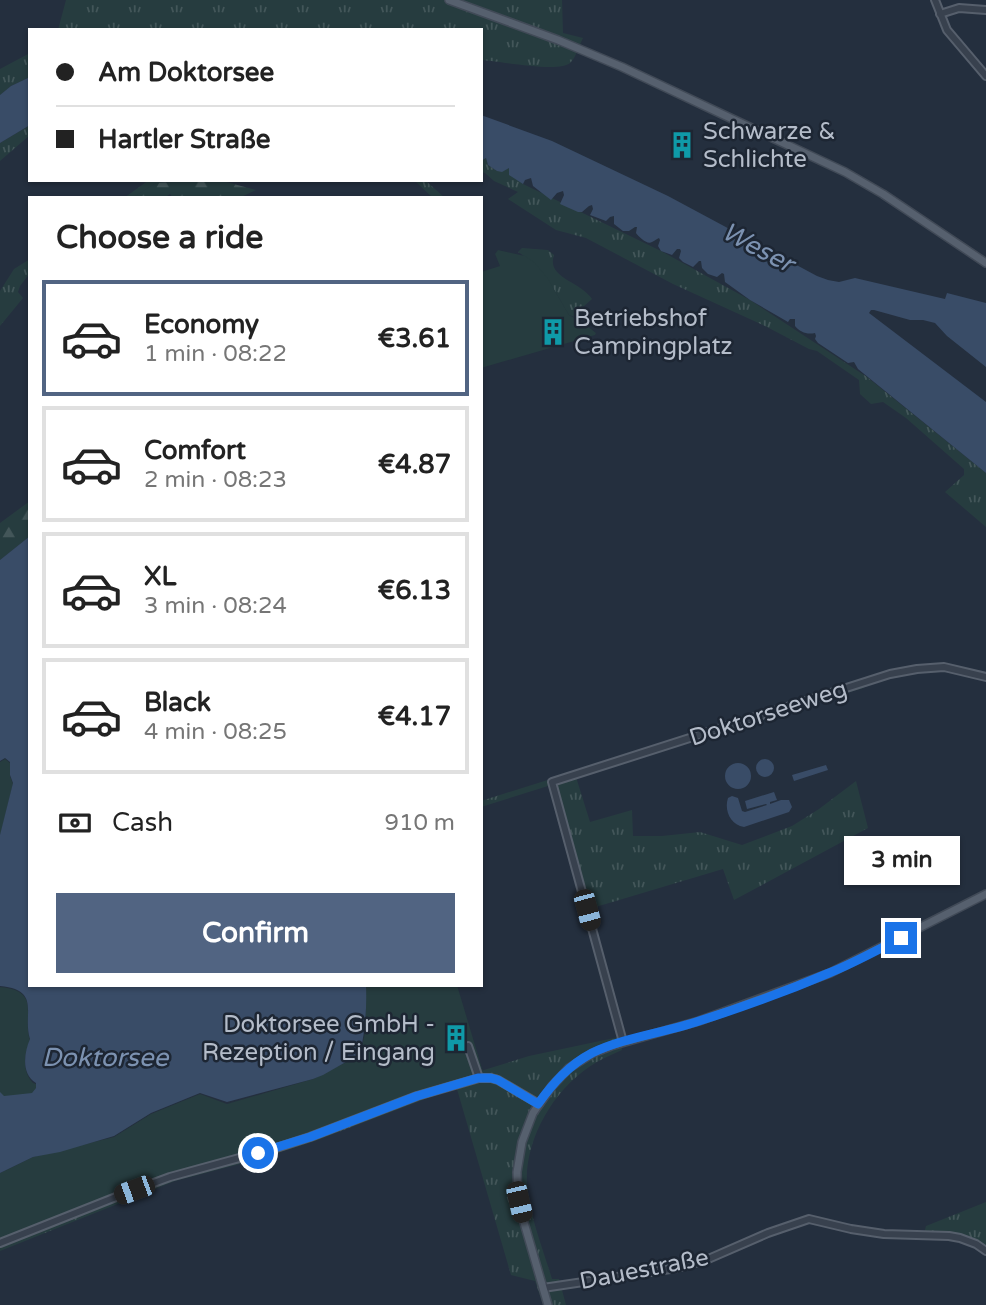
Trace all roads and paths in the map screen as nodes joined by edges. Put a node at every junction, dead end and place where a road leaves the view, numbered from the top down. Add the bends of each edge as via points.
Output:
1 (449, 0) edge
2 (935, 0) edge
3 (986, 9) edge
4 (940, 13) junction
5 (986, 76) edge
6 (986, 262) edge
7 (986, 677) edge
8 (986, 894) edge
9 (623, 1042) junction
10 (468, 1046) dead end
11 (478, 1078) junction
12 (538, 1104) junction
13 (0, 1243) edge
14 (986, 1251) edge
15 (543, 1289) junction
16 (548, 1305) edge

1 - 6 main road via 622,67 835,167
2 - 4 street
3 - 4 street
4 - 5 street via 947,30
7 - 9 street, Doktorseeweg via 944,667 897,673 552,782
8 - 9 main road via 830,973 699,1021
9 - 12 main road via 569,1068
10 - 11 street
11 - 12 street via 498,1080
11 - 13 street via 276,1148 170,1177
12 - 15 main road via 522,1142 517,1186
14 - 15 street, Dauestraße via 949,1236 884,1234 809,1219 706,1260
15 - 16 main road

